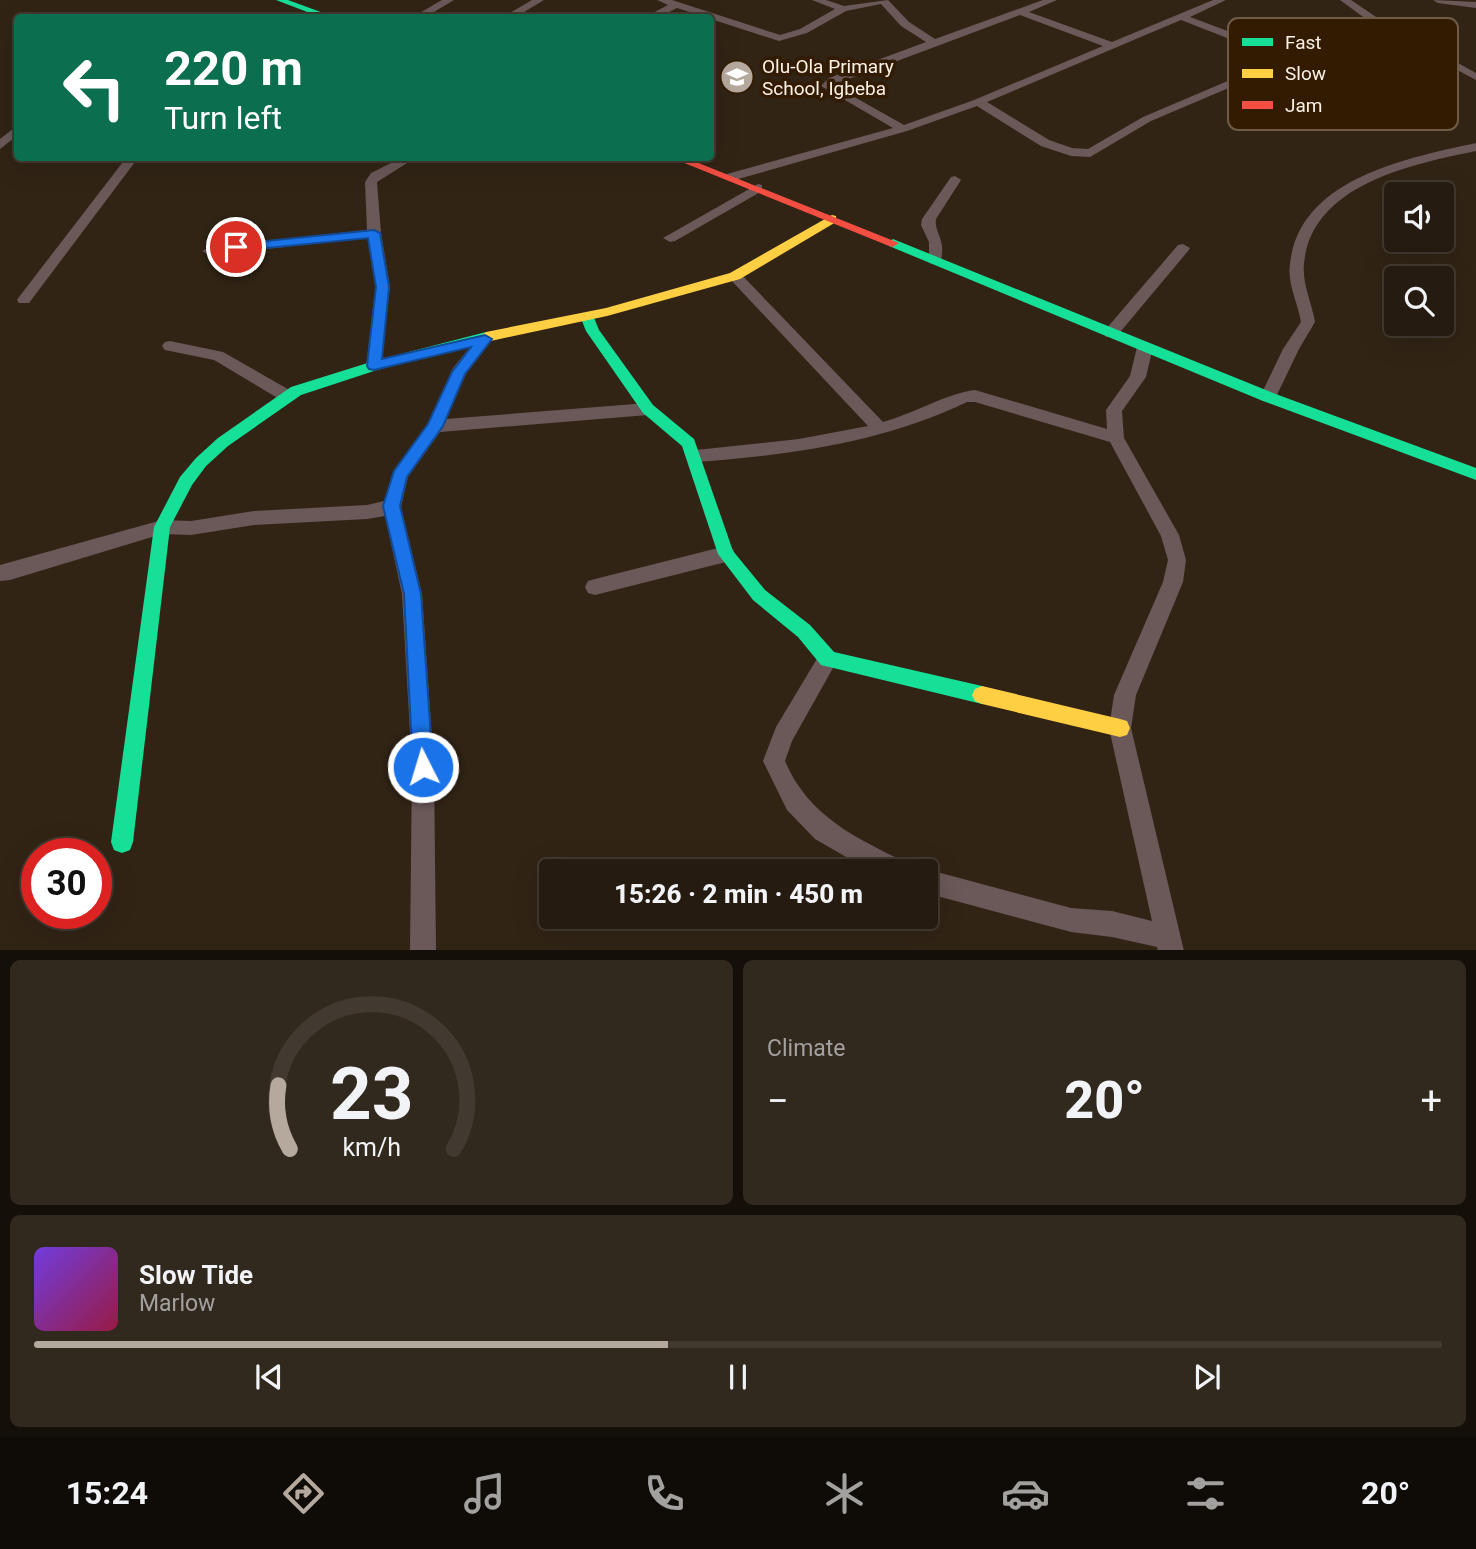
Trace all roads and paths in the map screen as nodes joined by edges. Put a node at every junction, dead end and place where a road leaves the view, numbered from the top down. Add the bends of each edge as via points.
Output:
1 (280, 0) edge
2 (449, 0) edge
3 (539, 0) edge
4 (662, 0) edge
5 (817, 0) edge
6 (883, 0) edge
7 (1052, 0) edge
8 (1220, 0) edge
9 (1345, 0) edge
10 (1438, 0) edge
11 (1476, 5) edge
12 (674, 6) junction
13 (843, 9) junction
14 (1024, 13) junction
15 (321, 14) edge
16 (423, 14) edge
17 (513, 14) edge
18 (657, 14) edge
19 (700, 14) edge
20 (1179, 16) junction
21 (714, 18) edge
22 (1371, 18) edge
23 (1228, 35) edge
24 (933, 42) junction
25 (1114, 46) junction
26 (1476, 64) edge
27 (1458, 66) edge
28 (1458, 68) edge
29 (1476, 77) edge
30 (1228, 84) edge
31 (978, 102) junction
32 (903, 129) junction
33 (14, 132) edge
34 (0, 145) edge
35 (1476, 147) edge
36 (130, 161) edge
37 (403, 161) edge
38 (686, 161) edge
39 (731, 177) junction
40 (955, 180) dead end
41 (758, 188) junction
42 (832, 219) junction
43 (374, 233) junction
44 (670, 238) dead end
45 (1183, 248) dead end
46 (209, 251) dead end
47 (934, 260) junction
48 (735, 276) junction
49 (24, 300) dead end
50 (587, 316) junction
51 (1111, 333) junction
52 (485, 339) junction
53 (170, 346) dead end
54 (1145, 347) junction
55 (374, 366) junction
56 (288, 396) junction
57 (1268, 397) junction
58 (648, 408) junction
59 (435, 426) junction
60 (880, 429) junction
61 (1116, 438) junction
62 (696, 456) junction
63 (1476, 474) edge
64 (392, 506) junction
65 (162, 527) junction
66 (726, 554) junction
67 (0, 573) edge
68 (595, 587) dead end
69 (828, 659) junction
70 (1120, 728) junction
71 (122, 842) dead end
72 (873, 859) edge
73 (938, 884) edge
74 (1169, 944) edge
75 (423, 950) edge

1 - 15 street
2 - 16 street
3 - 17 street
4 - 12 street
5 - 13 street
6 - 13 street
6 - 24 street via 899,22
7 - 14 street
8 - 20 street
9 - 22 street
10 - 11 street
12 - 18 street
12 - 19 street
13 - 21 street via 799,35 779,38
14 - 24 street
14 - 25 street
20 - 23 street
20 - 25 street
24 - 32 street via 825,86
25 - 31 street
26 - 27 street
28 - 29 street
30 - 31 street via 1136,124 1090,153 1045,143
31 - 32 street
32 - 39 street
33 - 34 street
35 - 57 street via 1385,170 1345,190 1320,213 1302,239 1296,261 1308,322
36 - 49 street
37 - 43 street via 371,182
38 - 39 street
39 - 41 street
40 - 47 street via 929,219 938,247
41 - 42 street
41 - 44 street
42 - 47 street
42 - 48 street
43 - 46 street
43 - 55 street via 383,287
45 - 51 street
47 - 51 street
48 - 50 street
48 - 60 street
50 - 52 street
50 - 58 street
51 - 54 street
52 - 55 street
52 - 59 street via 459,372
53 - 56 street via 218,356
54 - 57 street
54 - 61 street via 1138,376 1114,410
55 - 56 street
56 - 65 street via 201,462
57 - 63 street
58 - 59 street
58 - 62 street via 689,443
59 - 64 street via 400,475
60 - 61 street via 975,396
60 - 62 street via 774,450
61 - 70 street via 1170,535 1177,560 1173,582 1125,695
62 - 66 street
64 - 65 street via 367,512
64 - 75 street via 412,594 423,767
65 - 67 street
65 - 71 street
66 - 68 street
66 - 69 street via 759,595 804,631
69 - 70 street
69 - 72 street via 788,727 774,761 782,783 828,836
70 - 74 street
73 - 74 street via 1071,920 1112,925

